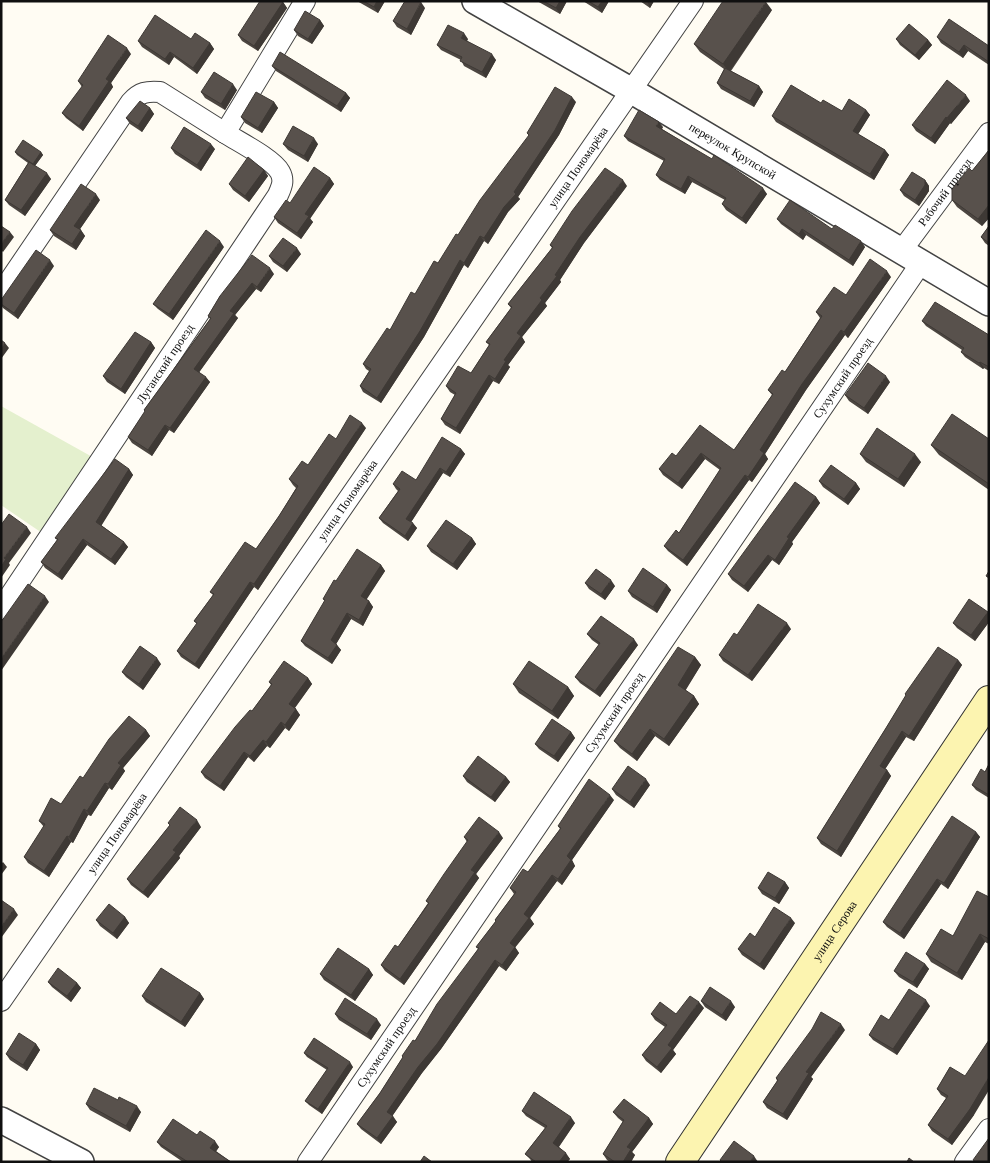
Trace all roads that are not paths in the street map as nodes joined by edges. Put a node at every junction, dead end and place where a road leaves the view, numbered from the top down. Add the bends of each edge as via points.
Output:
1 (305, 1) edge
2 (475, 1) edge
3 (693, 1) edge
4 (632, 91) junction
5 (225, 133) junction
6 (989, 133) edge
7 (912, 257) junction
8 (1, 293) edge
9 (989, 303) edge
10 (1, 609) edge
11 (989, 700) edge
12 (1, 1001) edge
13 (1, 1120) edge
14 (989, 1129) edge
15 (81, 1162) edge
16 (308, 1162) edge
17 (680, 1162) edge
18 (965, 1162) edge

1 - 5 street
2 - 4 street, переулок Крупской
3 - 4 street, улица Пономарёва
4 - 7 street, переулок Крупской
4 - 12 street, улица Пономарёва
5 - 8 street, Луганский проезд via 160,92 138,94
5 - 10 street, Луганский проезд via 281,173 283,184 278,195
6 - 7 street, Рабочий проезд
7 - 9 street, переулок Крупской
7 - 16 street, Сухумский проезд
11 - 17 main road, улица Серова
13 - 15 street
14 - 18 street

